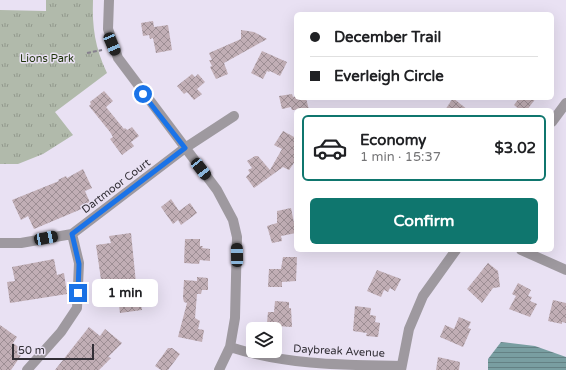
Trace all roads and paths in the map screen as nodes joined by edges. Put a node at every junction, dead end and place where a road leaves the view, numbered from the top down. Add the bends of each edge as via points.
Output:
1 (109, 0) edge
2 (102, 50) dead end
3 (87, 53) dead end
4 (566, 103) edge
5 (234, 116) dead end
6 (554, 119) edge
7 (185, 148) junction
8 (72, 234) junction
9 (0, 243) edge
10 (455, 252) edge
11 (526, 252) edge
12 (566, 270) edge
13 (230, 347) junction
14 (401, 368) edge
15 (27, 370) edge
16 (219, 370) edge

1 - 7 street via 108,29 118,58
2 - 3 path
4 - 6 street
5 - 7 street, Dartmoor Court
7 - 8 street, Dartmoor Court
7 - 13 street via 223,200 233,220 237,237 235,318
8 - 9 street, Dartmoor Court via 21,243
8 - 15 street via 79,264 77,308 61,332
10 - 14 street via 423,296 409,329
11 - 12 street
13 - 14 street, Daybreak Avenue via 295,362
13 - 16 street

